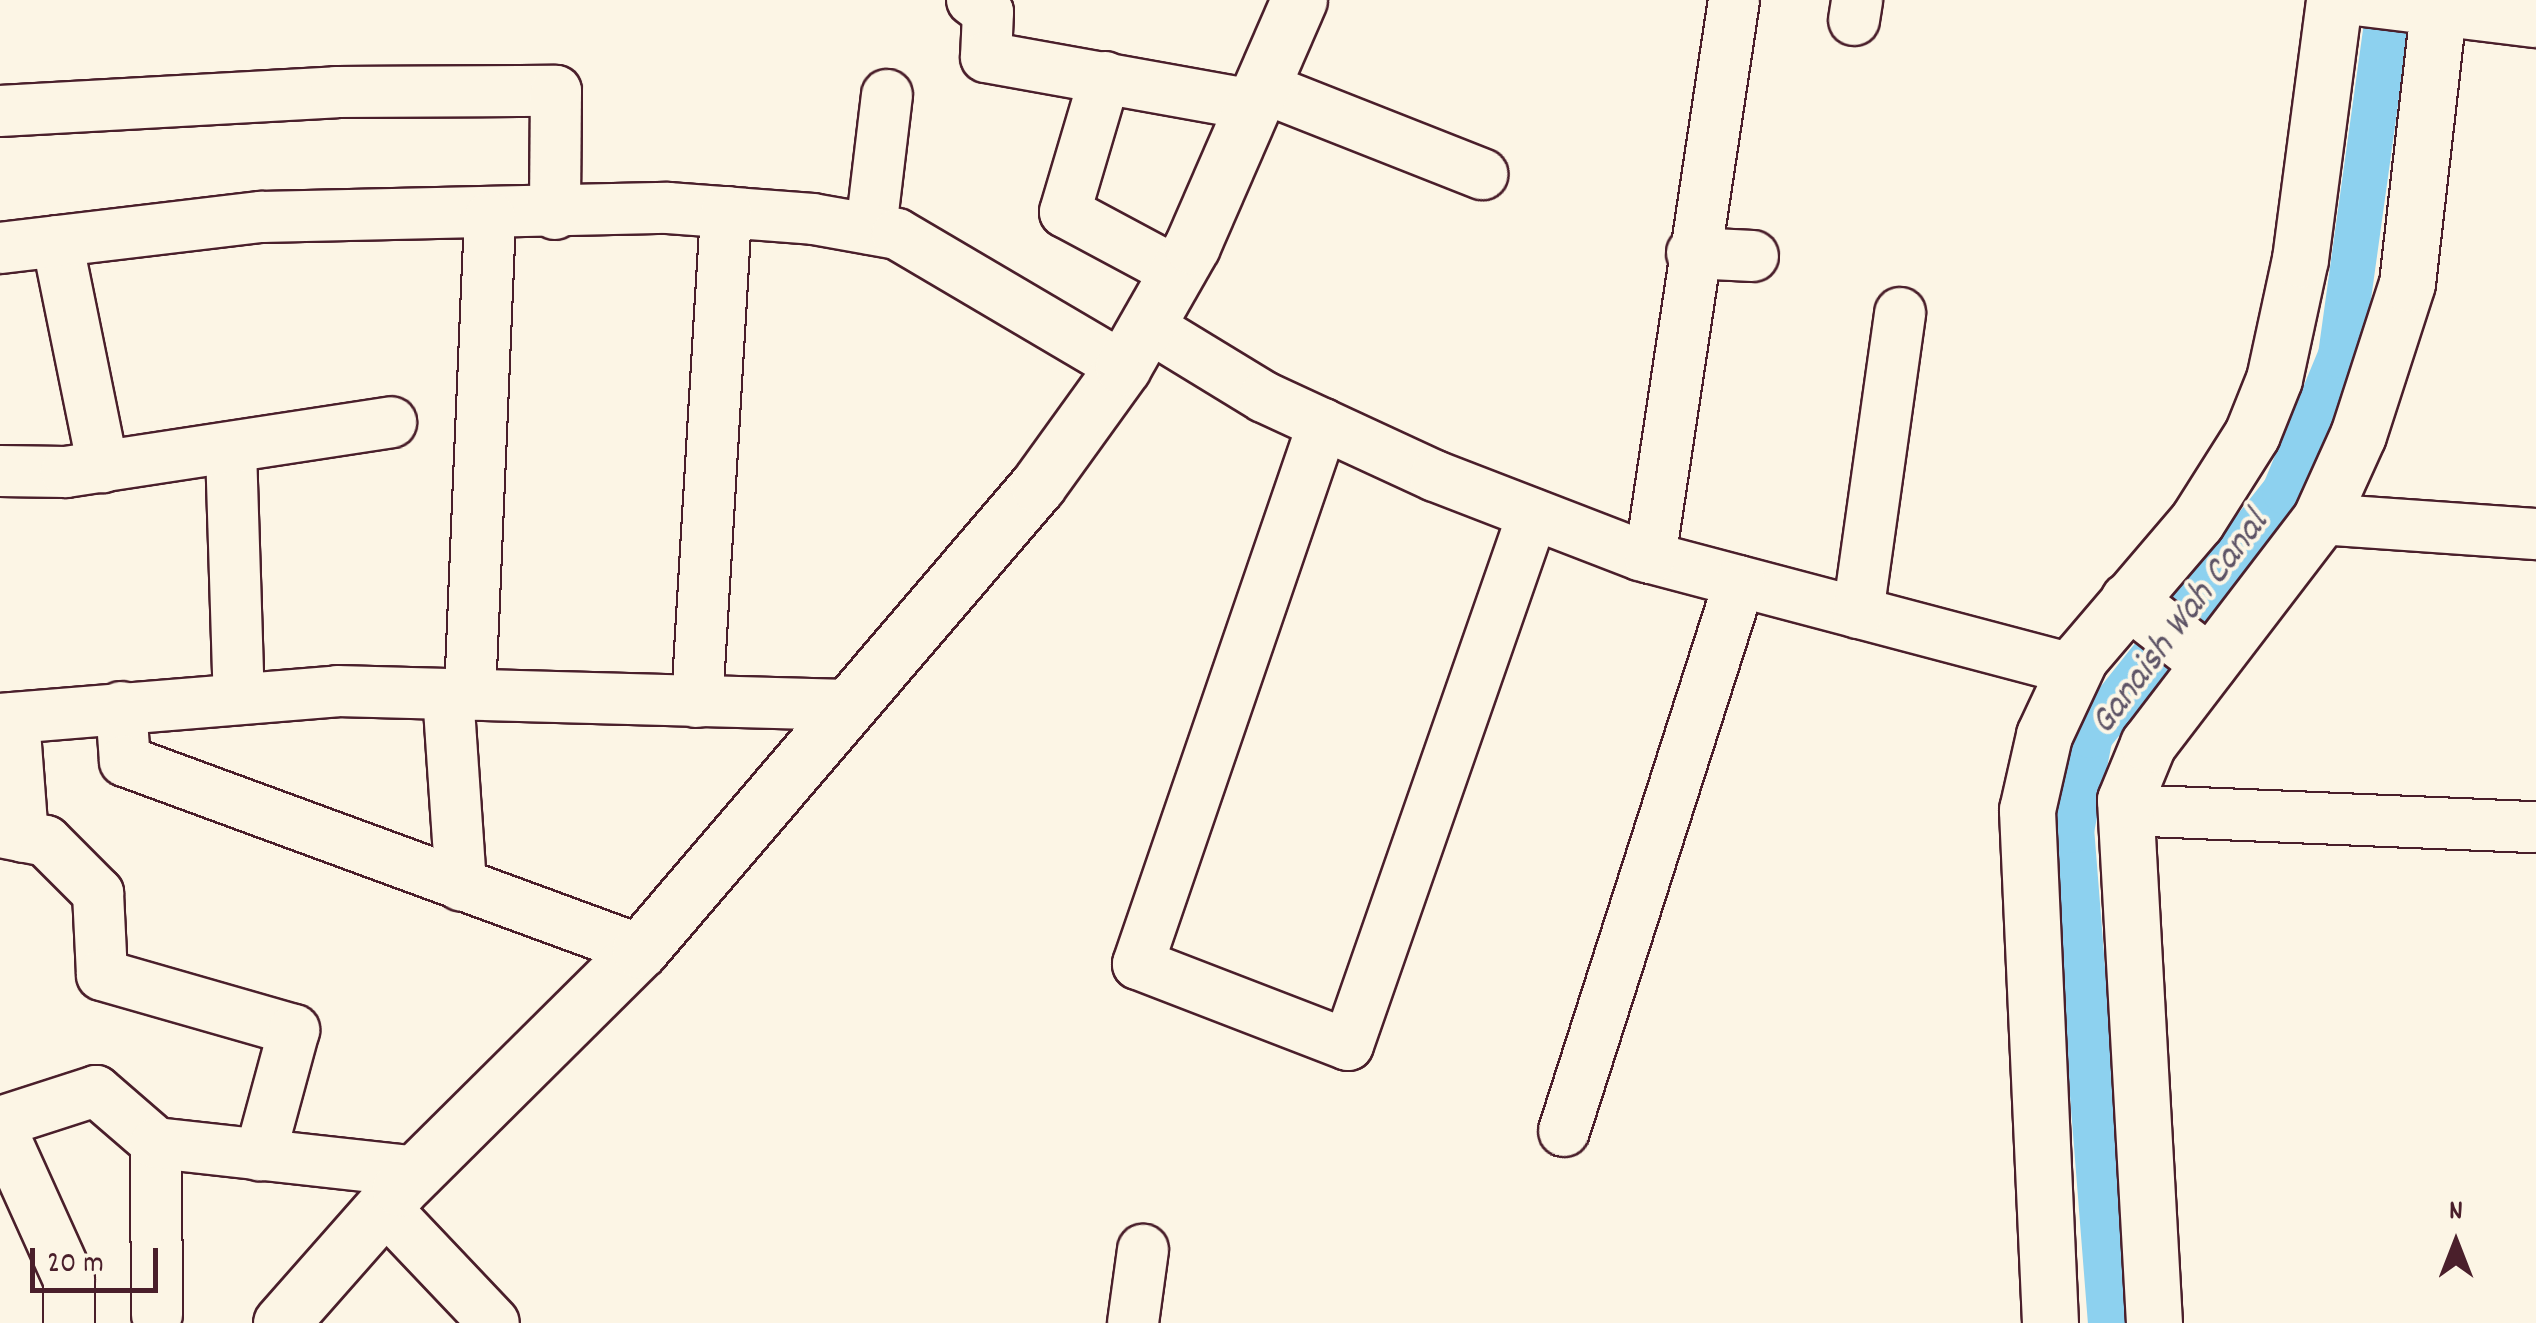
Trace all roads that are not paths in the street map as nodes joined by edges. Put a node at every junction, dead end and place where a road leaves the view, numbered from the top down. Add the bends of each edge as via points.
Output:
1 (972, 0) edge
2 (1299, 0) edge
3 (1734, 0) edge
4 (2334, 0) edge
5 (2358, 0) edge
6 (2430, 8) edge
7 (2536, 22) edge
8 (1105, 77) junction
9 (887, 96) dead end
10 (1257, 96) junction
11 (0, 111) edge
12 (1482, 174) dead end
13 (726, 212) junction
14 (555, 214) junction
15 (490, 217) junction
16 (871, 229) junction
17 (57, 241) junction
18 (0, 248) edge
19 (1692, 253) junction
20 (1753, 256) dead end
21 (1177, 272) junction
22 (1900, 312) dead end
23 (1135, 346) junction
24 (391, 422) dead end
25 (1323, 424) junction
26 (231, 450) junction
27 (103, 467) junction
28 (0, 472) edge
29 (1533, 514) junction
30 (2320, 519) junction
31 (2536, 534) edge
32 (1650, 558) junction
33 (1740, 581) junction
34 (2137, 606) junction
35 (1858, 613) junction
36 (2199, 655) junction
37 (2076, 670) junction
38 (460, 694) junction
39 (239, 698) junction
40 (697, 702) junction
41 (848, 705) junction
42 (121, 708) junction
43 (7, 719) edge
44 (2125, 810) junction
45 (2536, 828) edge
46 (12, 834) edge
47 (461, 886) junction
48 (640, 950) junction
49 (0, 1125) edge
50 (1564, 1130) dead end
51 (156, 1143) junction
52 (260, 1154) junction
53 (402, 1190) junction
54 (1143, 1250) dead end
55 (157, 1315) dead end
56 (1136, 1319) edge
57 (68, 1323) edge
58 (281, 1323) edge
59 (494, 1323) edge
60 (2050, 1323) edge
61 (2154, 1323) edge

1 - 8 street via 988,12 986,57
2 - 10 street
3 - 19 street
4 - 34 street via 2300,259 2274,379 2252,434
5 - 6 street
6 - 7 street
6 - 30 street via 2407,283 2358,435
8 - 10 street
8 - 21 street via 1066,212
9 - 16 street
10 - 12 street
10 - 21 street
11 - 14 street via 336,92 556,91
13 - 14 street
13 - 16 street
13 - 40 street
14 - 15 street
15 - 17 street via 261,217
15 - 38 street
16 - 23 street via 897,234
17 - 18 street
17 - 27 street
19 - 20 street
19 - 32 street
21 - 23 street
22 - 35 street
23 - 25 street
23 - 41 street via 1038,485
24 - 26 street
25 - 29 street
25 - 29 street via 1138,964 1348,1045
26 - 27 street
26 - 39 street
27 - 28 street
29 - 32 street
30 - 31 street
30 - 36 street
32 - 33 street
33 - 35 street
33 - 50 street
34 - 36 street
34 - 37 street
35 - 37 street
36 - 44 street via 2148,744
37 - 60 street via 2044,735 2026,810
38 - 39 street via 337,690
38 - 40 street
38 - 47 street
39 - 42 street
40 - 41 street
41 - 48 street
42 - 43 street
42 - 47 street via 125,761
43 - 46 street
44 - 45 street
44 - 61 street
46 - 52 street via 46,842 98,893 102,975 294,1030
47 - 48 street
48 - 53 street
49 - 51 street via 96,1091
49 - 57 street via 69,1280
51 - 52 street
51 - 55 street
52 - 53 street
53 - 58 street
53 - 59 street
54 - 56 street

